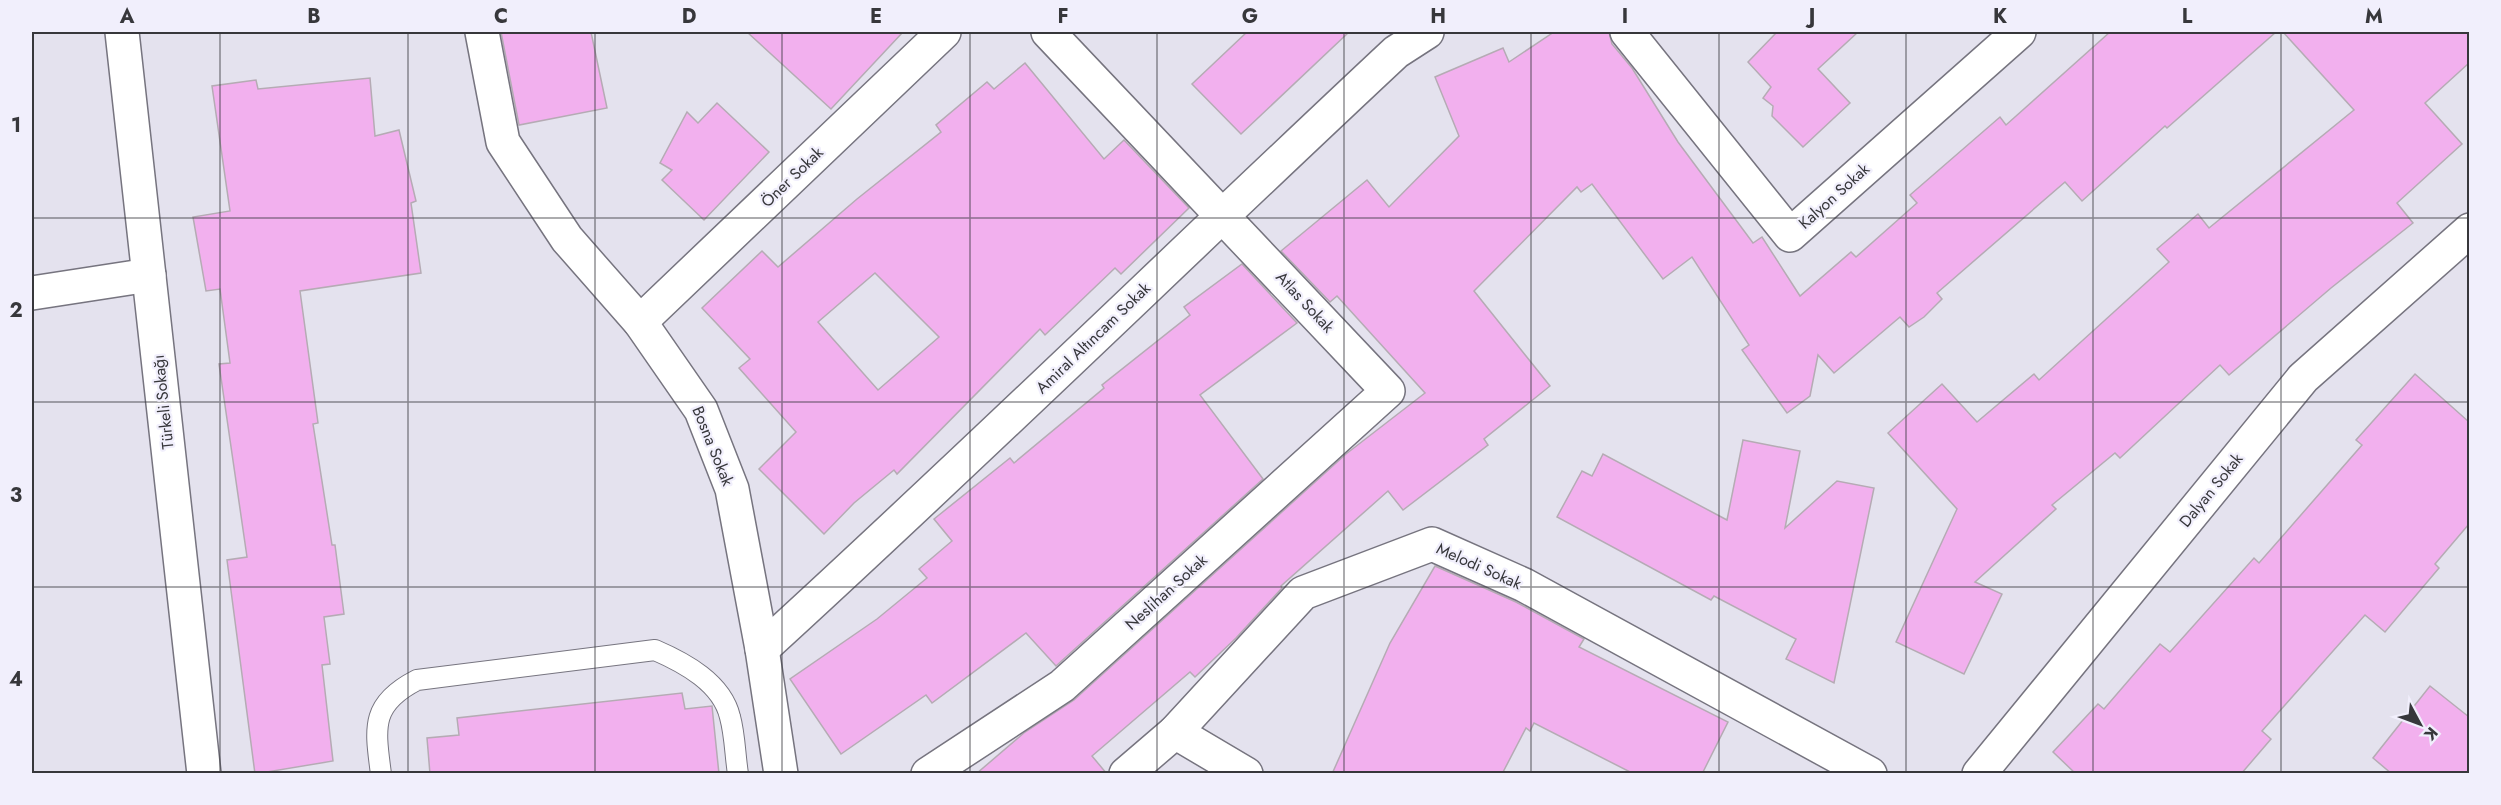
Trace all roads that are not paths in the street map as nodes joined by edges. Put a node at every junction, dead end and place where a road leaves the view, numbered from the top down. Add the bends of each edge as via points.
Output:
1 (122, 32) edge
2 (482, 32) edge
3 (944, 32) edge
4 (1048, 32) edge
5 (1427, 32) edge
6 (1628, 32) edge
7 (2019, 32) edge
8 (1222, 214) junction
9 (2469, 230) edge
10 (149, 275) junction
11 (32, 293) edge
12 (640, 322) junction
13 (1388, 391) joint
14 (762, 649) junction
15 (1175, 732) junction
16 (204, 774) edge
17 (381, 774) edge
18 (738, 774) edge
19 (781, 774) edge
20 (928, 774) edge
21 (1126, 774) edge
22 (1246, 774) edge
23 (1870, 774) edge
24 (1979, 774) edge

1 - 10 street, Türkeli Sokağı
2 - 12 street, Bosna Sokak via 503,142 567,238
3 - 12 street, Öner Sokak
4 - 8 street, Atlas Sokak
5 - 8 street, Amiral Altıncam Sokak via 1396,52
6 - 7 street, Kalyon Sokak via 1790,235
8 - 13 street, Atlas Sokak
8 - 14 street, Amiral Altıncam Sokak
9 - 24 street, Dalyan Sokak via 2303,378
10 - 11 street
10 - 16 street, Türkeli Sokağı
12 - 14 street, Bosna Sokak via 701,410 732,489
13 - 20 street, Neslihan Sokak via 1062,686
14 - 19 street, Bosna Sokak
15 - 21 street, Melodi Sokak
15 - 22 street
15 - 23 street, Melodi Sokak via 1303,593 1432,544 1524,585
17 - 18 lane via 376,732 380,715 401,688 417,681 656,650 696,672 722,697 730,717

